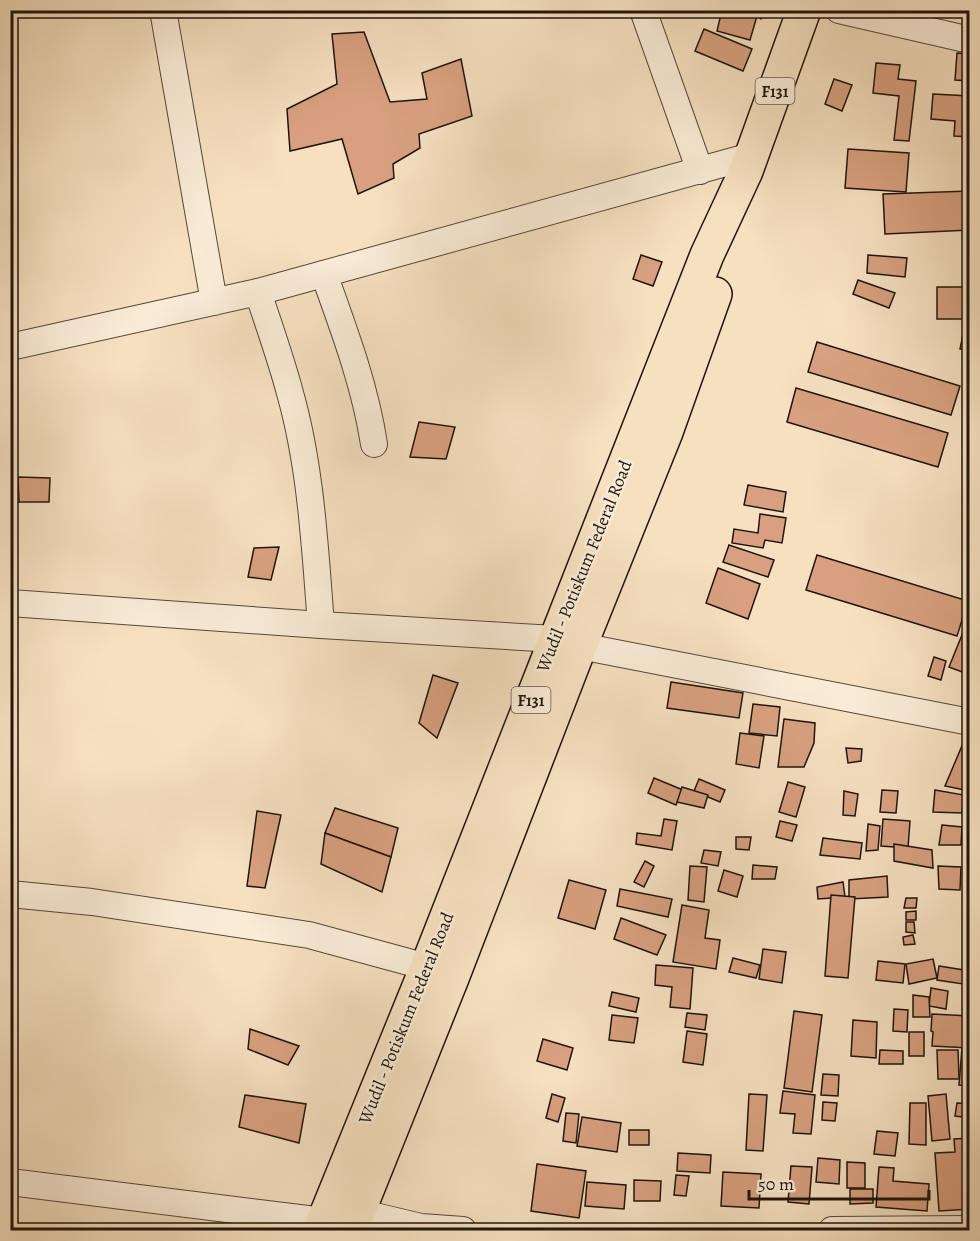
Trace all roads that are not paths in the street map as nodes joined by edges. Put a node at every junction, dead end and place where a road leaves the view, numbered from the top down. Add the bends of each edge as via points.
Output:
1 (163, 10) edge
2 (643, 10) edge
3 (804, 10) edge
4 (839, 10) edge
5 (969, 40) edge
6 (749, 163) junction
7 (700, 171) junction
8 (324, 274) junction
9 (258, 292) junction
10 (214, 302) junction
11 (10, 347) edge
12 (374, 444) dead end
13 (10, 603) edge
14 (321, 625) junction
15 (568, 642) junction
16 (969, 722) edge
17 (10, 894) edge
18 (427, 967) junction
19 (10, 1182) edge
20 (338, 1224) edge
21 (969, 1228) edge
22 (463, 1230) edge
23 (832, 1230) edge

1 - 10 street
2 - 7 street
3 - 6 main road, Wudil - Potiskum Federal Road / F131
4 - 5 street
6 - 7 street
6 - 15 main road, Wudil - Potiskum Federal Road / F131 via 707,255
7 - 8 street
8 - 9 street
8 - 12 street via 360,376
9 - 10 street
9 - 14 street via 291,394 299,432 313,528
10 - 11 street
13 - 14 street
14 - 15 street
15 - 16 street
15 - 18 main road, Wudil - Potiskum Federal Road / F131
15 - 20 main road, Wudil - Potiskum Federal Road / F131 via 448,989
17 - 18 street via 93,902 309,935
18 - 20 main road, Wudil - Potiskum Federal Road / F131
19 - 20 street
20 - 22 street
21 - 23 street

